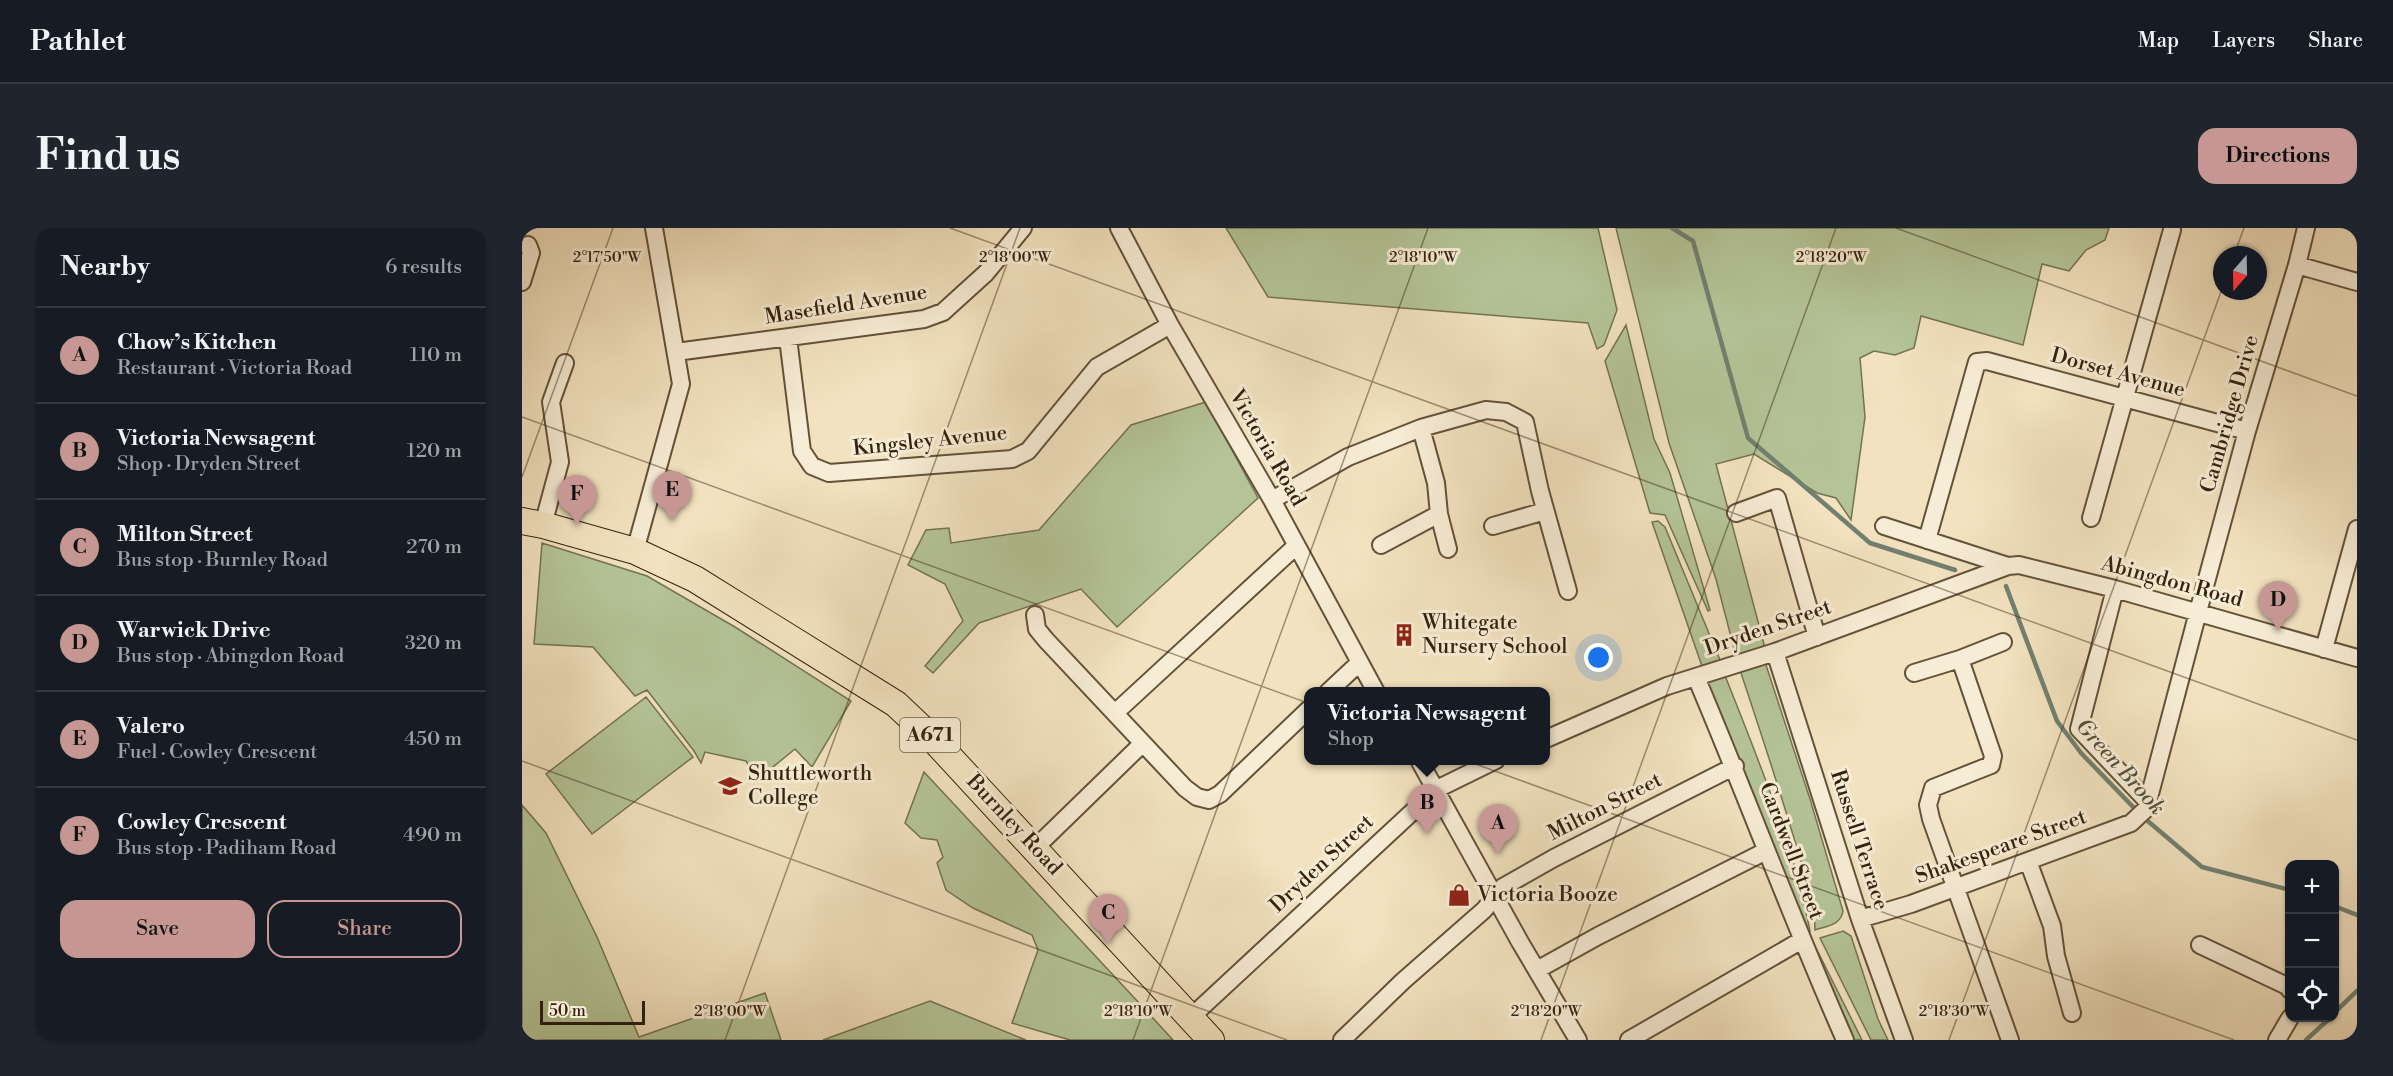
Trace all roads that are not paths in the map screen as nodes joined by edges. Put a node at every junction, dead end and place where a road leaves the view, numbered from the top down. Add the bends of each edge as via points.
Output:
1 (654, 228) edge
2 (1023, 228) edge
3 (1119, 228) edge
4 (2306, 228) edge
5 (2172, 230) dead end
6 (528, 245) dead end
7 (2297, 265) junction
8 (522, 282) edge
9 (2357, 282) edge
10 (1170, 325) junction
11 (788, 338) junction
12 (676, 352) junction
13 (565, 363) dead end
14 (2123, 399) junction
15 (1421, 428) junction
16 (2247, 431) junction
17 (1272, 500) junction
18 (1545, 510) junction
19 (1736, 513) dead end
20 (1439, 514) junction
21 (2091, 518) dead end
22 (532, 523) edge
23 (1493, 526) dead end
24 (1884, 526) dead end
25 (2357, 529) edge
26 (1927, 540) junction
27 (1381, 545) dead end
28 (1296, 546) junction
29 (1448, 549) dead end
30 (635, 551) junction
31 (2008, 566) junction
32 (2115, 590) junction
33 (1568, 591) dead end
34 (2198, 612) junction
35 (1035, 615) dead end
36 (1817, 636) junction
37 (2003, 642) dead end
38 (2324, 649) junction
39 (1775, 652) junction
40 (2357, 658) edge
41 (1960, 659) junction
42 (1359, 663) junction
43 (1914, 673) dead end
44 (1696, 677) junction
45 (1333, 687) edge
46 (1373, 687) edge
47 (1116, 712) junction
48 (1304, 714) edge
49 (1550, 737) edge
50 (1143, 744) junction
51 (1422, 765) edge
52 (1486, 765) edge
53 (1735, 766) junction
54 (1437, 789) junction
55 (2143, 811) junction
56 (1035, 848) junction
57 (1766, 851) junction
58 (2028, 861) junction
59 (1954, 888) junction
60 (1495, 896) junction
61 (1860, 919) junction
62 (1802, 940) junction
63 (2200, 945) dead end
64 (1537, 970) junction
65 (2285, 985) edge
66 (2072, 1013) dead end
67 (1190, 1018) junction
68 (2287, 1022) edge
69 (1839, 1038) edge
70 (1211, 1040) edge
71 (1342, 1040) edge
72 (1578, 1040) edge
73 (1629, 1040) edge
74 (1904, 1040) edge
75 (2010, 1040) edge
76 (2277, 1040) edge

1 - 12 street
2 - 11 street, Masefield Avenue via 986,273 943,312 924,319
3 - 10 street, Victoria Road
4 - 7 street, Cambridge Drive
5 - 14 street
6 - 8 street via 531,253
7 - 9 street
7 - 16 street, Cambridge Drive
10 - 11 street, Kingsley Avenue via 1097,367 1028,451 1012,459 829,473 812,466 802,451
10 - 17 street, Victoria Road
11 - 12 street, Masefield Avenue
12 - 30 street via 681,384
13 - 22 street via 551,402 561,462
14 - 16 street, Dorset Avenue
14 - 21 street
14 - 26 street, Dorset Avenue via 1985,360 1977,362
15 - 17 street via 1348,457
15 - 18 street via 1486,410 1506,411 1525,422
15 - 20 street via 1436,483
16 - 34 street, Cambridge Drive
17 - 28 street, Victoria Road
18 - 23 street
18 - 33 street
19 - 36 street via 1777,498
20 - 27 street
20 - 29 street
22 - 30 main road, A671
24 - 26 street, Abingdon Road
25 - 38 street
26 - 31 street, Abingdon Road
28 - 42 street, Victoria Road
28 - 47 street
30 - 56 main road, Burnley Road / A671 via 695,579 896,704
31 - 32 street, Abingdon Road via 2019,565
31 - 36 street, Dryden Street
32 - 34 street, Abingdon Road
32 - 55 street via 2079,729
34 - 38 street, Abingdon Road
34 - 55 street, Cambridge Drive
35 - 47 street via 1037,629 1046,640
36 - 39 street, Dryden Street
37 - 41 street
38 - 40 street, Abingdon Road
39 - 44 street, Dryden Street
39 - 61 street, Russell Terrace
41 - 43 street
41 - 59 street via 1993,756 1991,765 1934,788 1930,795 1931,819
42 - 45 street
42 - 46 street, Victoria Road
44 - 49 street, Dryden Street
44 - 53 street, Cardwell Street
47 - 50 street
48 - 50 street via 1209,800 1185,788
50 - 56 street
51 - 54 street
52 - 54 street, Dryden Street
53 - 57 street, Cardwell Street
53 - 60 street, Milton Street via 1554,858 1503,887
54 - 60 street
54 - 67 street, Dryden Street
55 - 58 street, Shakespeare Street
56 - 67 main road, Burnley Road / A671
57 - 62 street, Cardwell Street
57 - 64 street
58 - 59 street, Shakespeare Street
58 - 66 street via 2052,926
59 - 61 street, Shakespeare Street
59 - 75 street
60 - 64 street
60 - 71 street, Milton Street
61 - 74 street, Russell Terrace
62 - 69 street, Cardwell Street
62 - 73 street
63 - 65 street
64 - 72 street
67 - 70 main road, Burnley Road / A671
68 - 76 street

